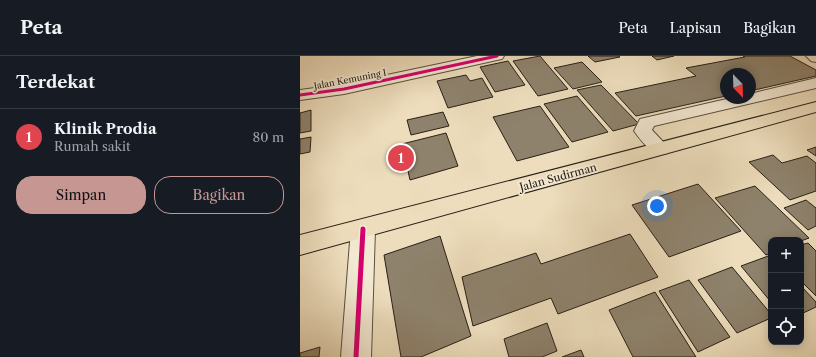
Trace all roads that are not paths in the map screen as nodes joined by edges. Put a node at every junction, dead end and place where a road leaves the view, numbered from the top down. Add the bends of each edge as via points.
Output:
1 (497, 56) edge
2 (813, 56) edge
3 (816, 58) edge
4 (816, 83) edge
5 (300, 95) edge
6 (816, 107) edge
7 (661, 149) junction
8 (363, 229) junction
9 (300, 245) edge
10 (356, 357) edge

1 - 5 street, Jalan Kemuning I via 344,89
2 - 3 street
4 - 7 street via 646,123 643,131
6 - 7 main road, Jalan Sudirman
7 - 8 main road, Jalan Sudirman
8 - 9 main road, Jalan Sudirman
8 - 10 street

